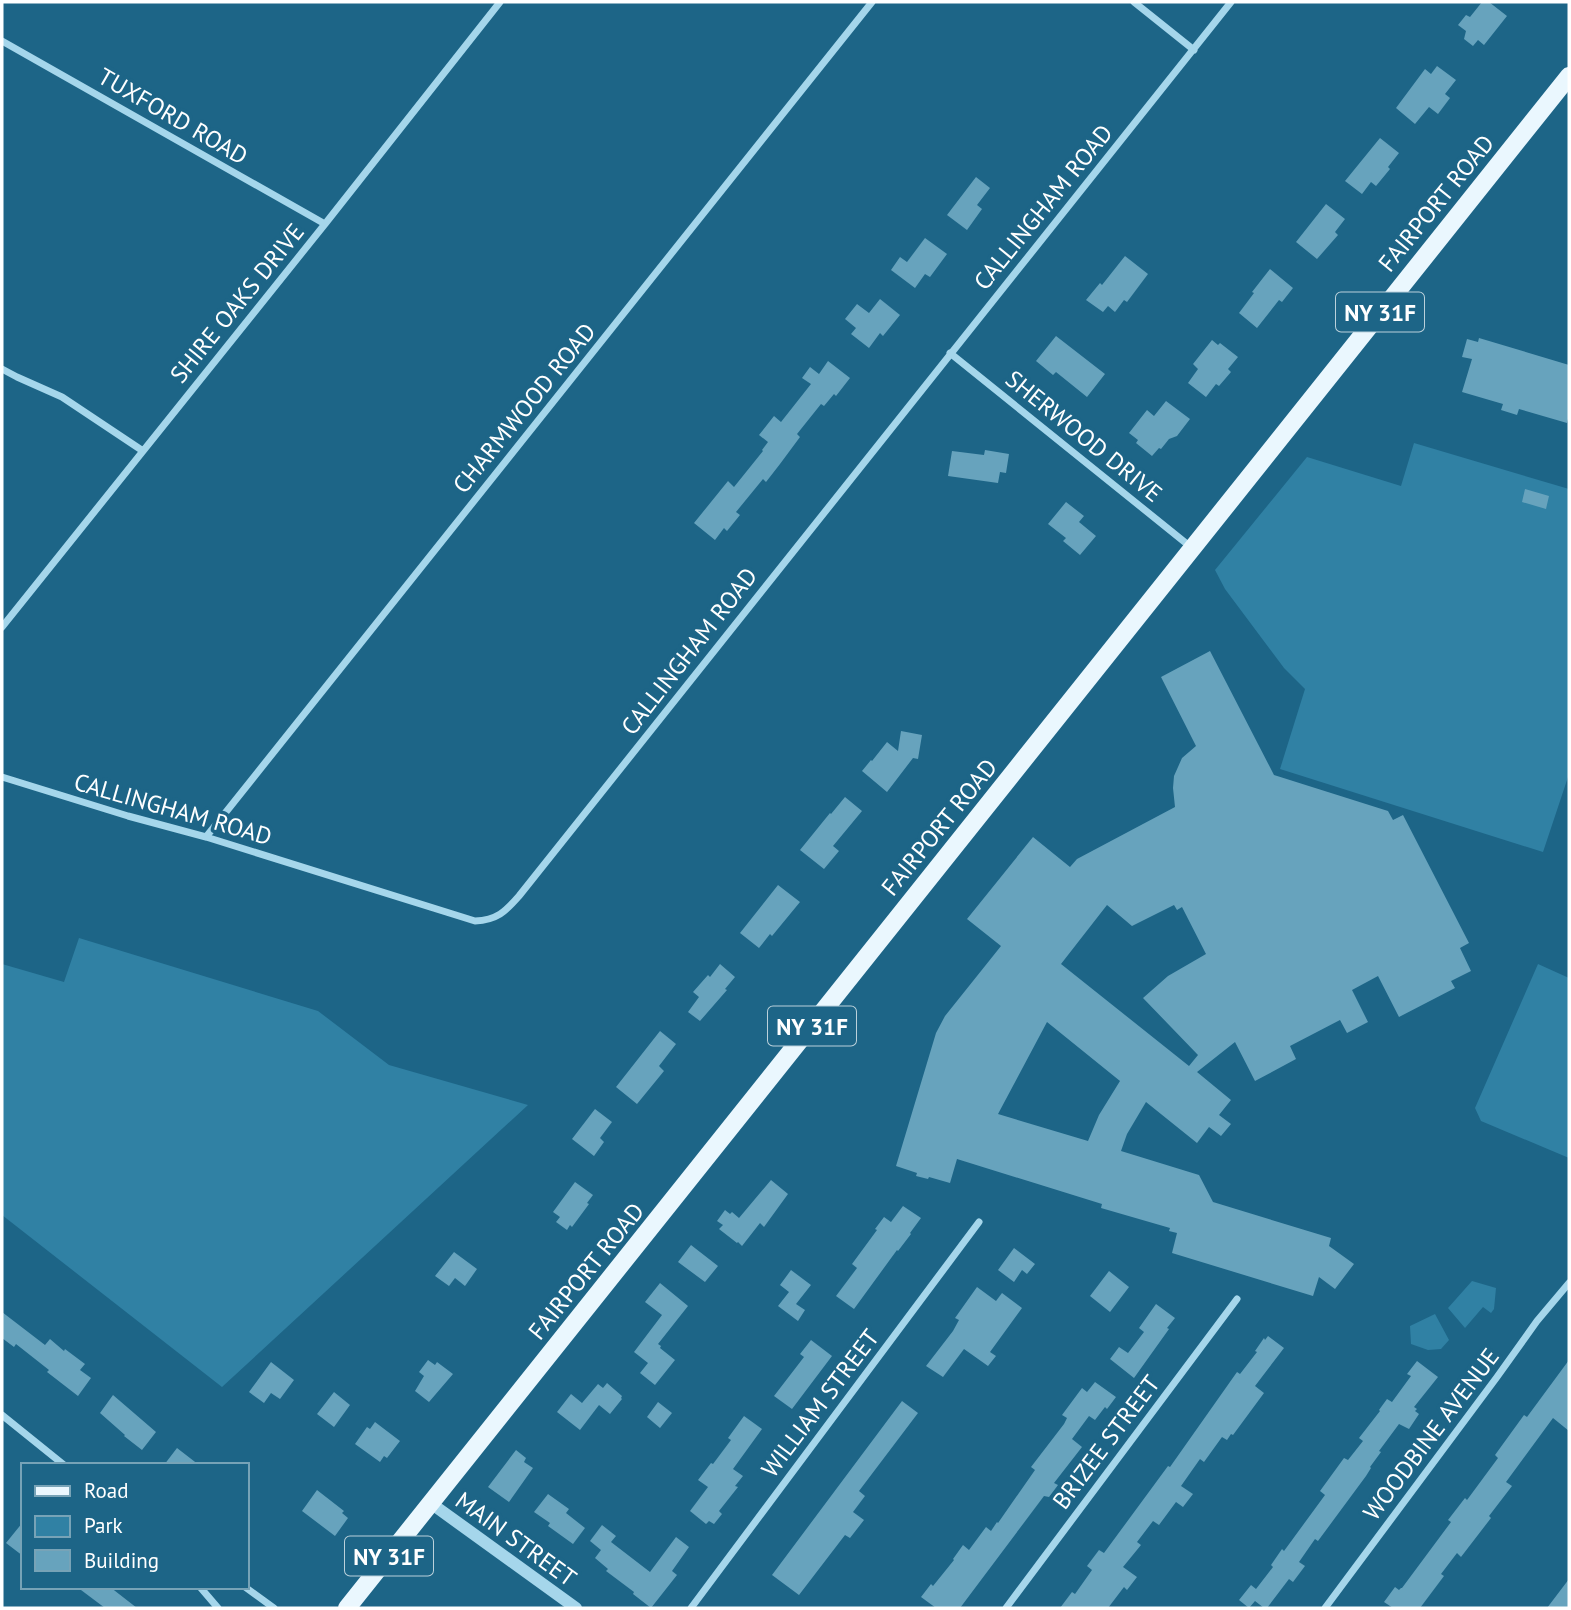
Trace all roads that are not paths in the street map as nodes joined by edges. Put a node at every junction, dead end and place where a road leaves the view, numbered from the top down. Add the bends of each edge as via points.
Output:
1 (500, 2) edge
2 (872, 2) edge
3 (1134, 2) edge
4 (1231, 2) edge
5 (2, 41) edge
6 (1194, 50) junction
7 (1569, 76) edge
8 (324, 224) junction
9 (950, 353) junction
10 (2, 369) edge
11 (143, 451) junction
12 (1193, 548) junction
13 (2, 627) edge
14 (2, 777) edge
15 (206, 837) junction
16 (979, 1222) dead end
17 (1569, 1283) edge
18 (1237, 1299) dead end
19 (2, 1415) edge
20 (62, 1463) edge
21 (432, 1504) junction
22 (202, 1589) edge
23 (248, 1589) edge
24 (218, 1608) edge
25 (274, 1608) edge
26 (347, 1608) edge
27 (576, 1608) edge
28 (691, 1608) edge
29 (1006, 1608) edge
30 (1325, 1608) edge

1 - 8 street, SHIRE OAKS DRIVE
2 - 15 street, CHARMWOOD ROAD
3 - 6 street
4 - 6 street, CALLINGHAM ROAD
5 - 8 street, TUXFORD ROAD
6 - 9 street, CALLINGHAM ROAD
7 - 12 main road, FAIRPORT ROAD / NY 31F
8 - 11 street, SHIRE OAKS DRIVE
9 - 12 street, SHERWOOD DRIVE
9 - 15 street, CALLINGHAM ROAD via 519,896 498,916 475,920
10 - 11 street via 62,397
11 - 13 street, SHIRE OAKS DRIVE
12 - 21 main road, FAIRPORT ROAD / NY 31F
14 - 15 street, CALLINGHAM ROAD
16 - 28 street, WILLIAM STREET
17 - 30 street, WOODBINE AVENUE
18 - 29 street, BRIZEE STREET
19 - 20 street
21 - 26 main road, FAIRPORT ROAD / NY 31F
21 - 27 street, MAIN STREET
22 - 24 street
23 - 25 street

